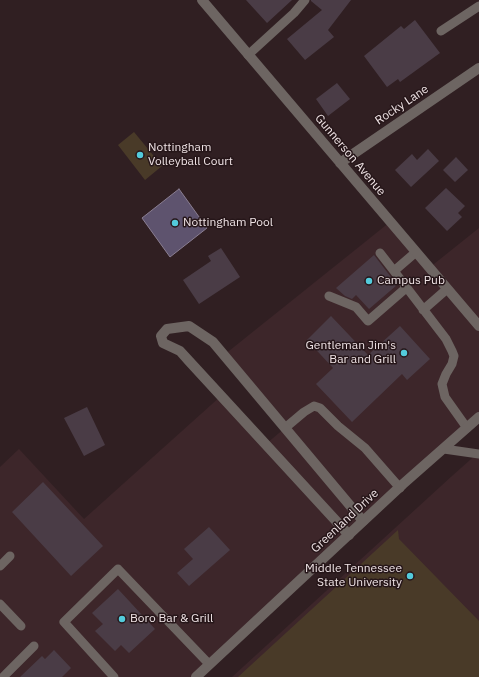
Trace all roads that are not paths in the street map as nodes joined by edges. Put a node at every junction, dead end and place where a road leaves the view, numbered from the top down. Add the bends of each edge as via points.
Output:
1 (202, 0) edge
2 (304, 0) edge
3 (479, 6) edge
4 (441, 31) dead end
5 (248, 55) junction
6 (479, 68) edge
7 (340, 163) junction
8 (416, 252) junction
9 (380, 253) dead end
10 (394, 271) junction
11 (406, 288) junction
12 (447, 288) junction
13 (329, 296) dead end
14 (423, 310) junction
15 (479, 326) edge
16 (479, 418) edge
17 (285, 428) junction
18 (467, 428) junction
19 (444, 448) junction
20 (479, 454) edge
21 (400, 488) junction
22 (363, 521) junction
23 (349, 535) junction
24 (10, 556) dead end
25 (0, 566) edge
26 (0, 604) edge
27 (21, 626) dead end
28 (34, 646) dead end
29 (209, 664) junction
30 (3, 677) edge
31 (114, 677) edge
32 (196, 677) edge

1 - 5 street, Gunnerson Avenue
2 - 5 lane via 294,13
3 - 4 lane
5 - 7 street, Gunnerson Avenue
6 - 7 street, Rocky Lane
7 - 8 street, Gunnerson Avenue
8 - 10 lane
8 - 12 street, Gunnerson Avenue
9 - 10 lane
10 - 11 lane
11 - 13 lane via 368,321 356,307
11 - 14 lane
12 - 14 lane
12 - 15 street, Gunnerson Avenue
14 - 18 lane via 446,339 454,356 442,384 445,397
16 - 18 street, Greenland Drive
17 - 21 lane via 314,406 320,408 365,448
17 - 22 street
17 - 23 street via 213,342 189,326 167,328 161,336 163,343 180,351
18 - 19 street, Greenland Drive
19 - 20 lane
19 - 21 street, Greenland Drive
21 - 22 street, Greenland Drive
22 - 23 street, Greenland Drive
23 - 29 street, Greenland Drive
24 - 25 lane
26 - 27 lane
28 - 30 lane
29 - 31 lane via 118,569 64,622
29 - 32 street, Greenland Drive

